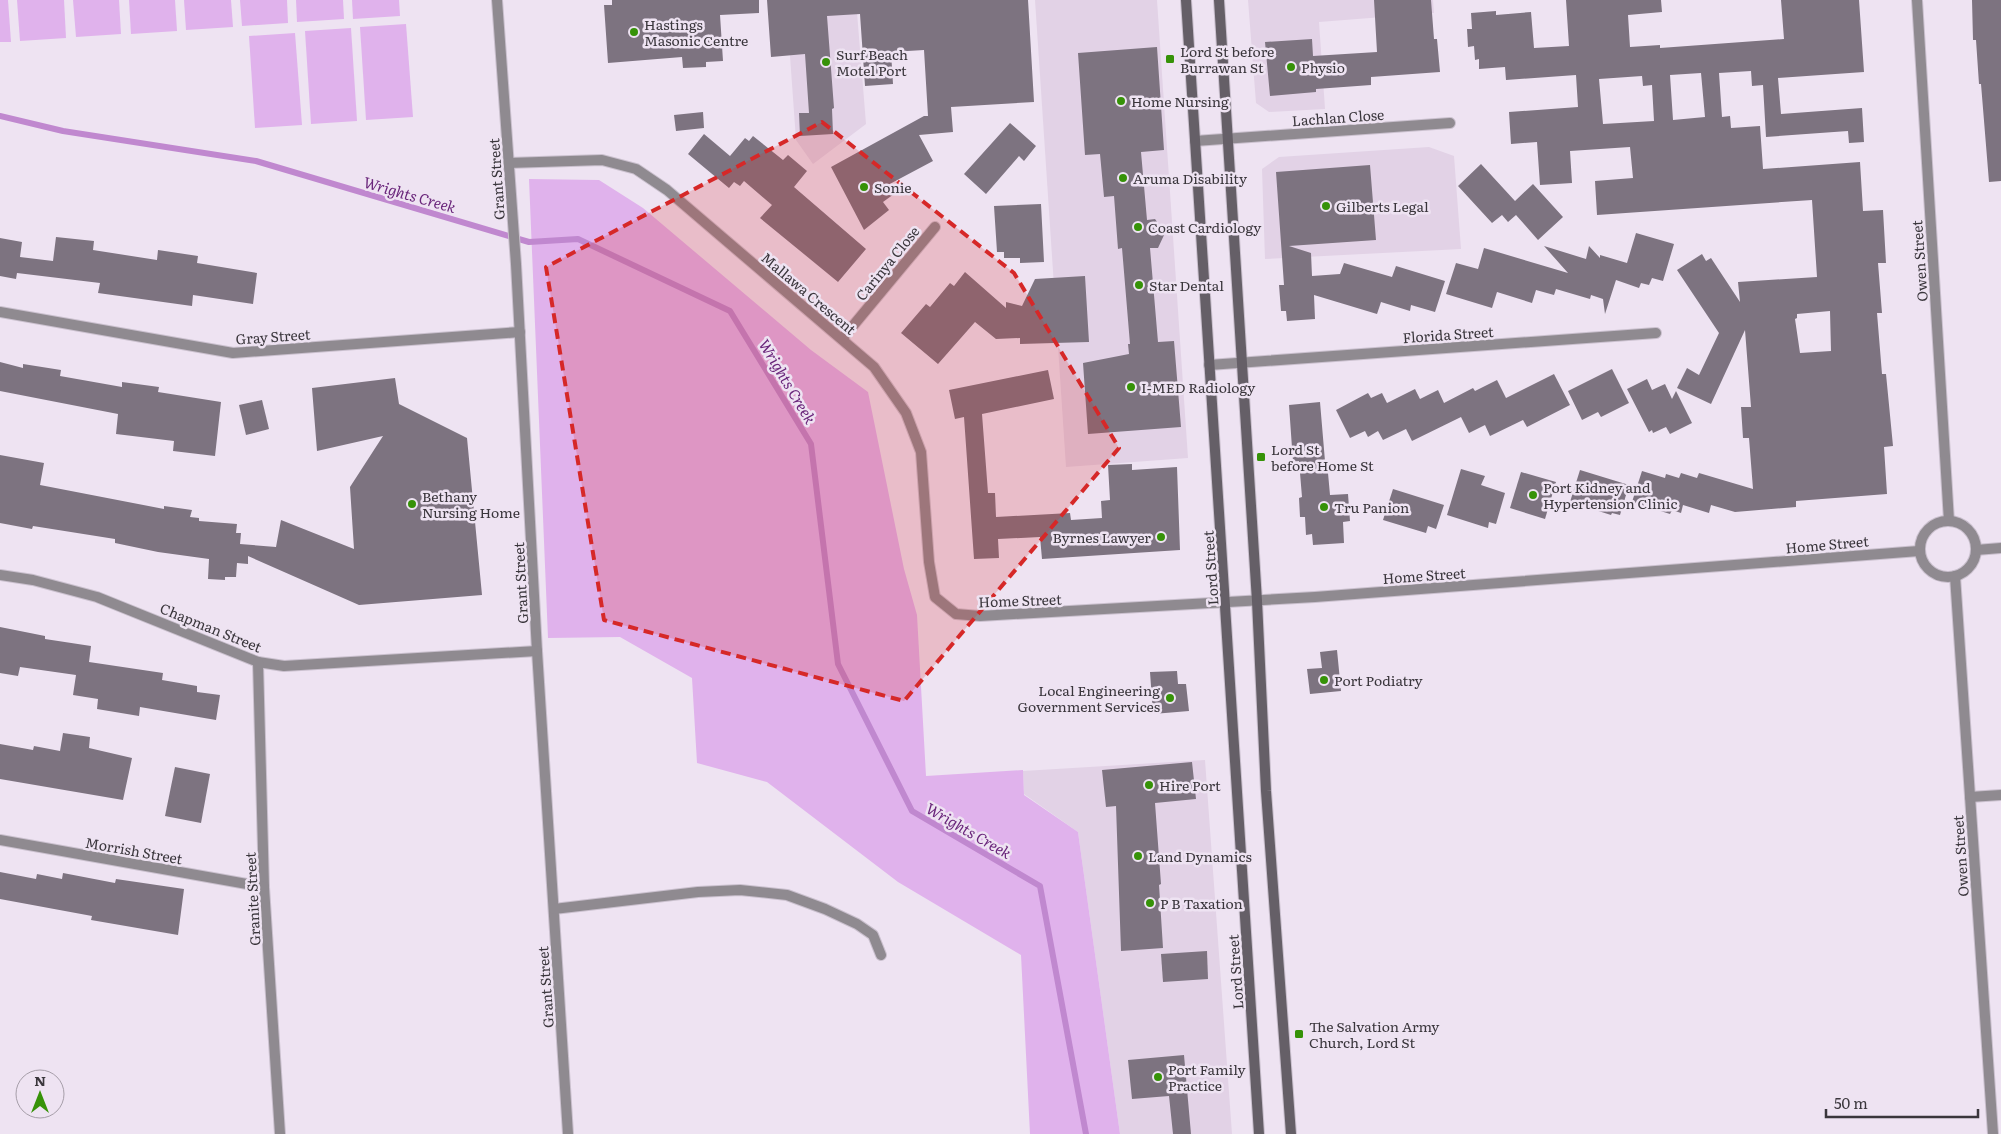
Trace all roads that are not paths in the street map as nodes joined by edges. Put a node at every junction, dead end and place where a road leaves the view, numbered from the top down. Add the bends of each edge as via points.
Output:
1 (497, 0) edge
2 (1186, 0) edge
3 (1219, 0) edge
4 (1917, 0) edge
5 (1450, 123) dead end
6 (1228, 138) junction
7 (1195, 141) junction
8 (508, 163) junction
9 (935, 227) dead end
10 (0, 312) edge
11 (520, 332) junction
12 (1656, 333) dead end
13 (842, 339) junction
14 (1242, 363) junction
15 (1209, 365) junction
16 (1949, 521) junction
17 (2001, 548) edge
18 (1976, 550) junction
19 (1920, 551) junction
20 (0, 574) edge
21 (1954, 576) junction
22 (935, 597) joint
23 (1257, 601) junction
24 (1226, 603) junction
25 (537, 651) junction
26 (258, 662) junction
27 (2001, 795) edge
28 (1970, 797) junction
29 (0, 840) edge
30 (264, 887) junction
31 (554, 909) junction
32 (881, 955) dead end
33 (280, 1134) edge
34 (568, 1134) edge
35 (1260, 1134) edge
36 (1291, 1134) edge
37 (1993, 1134) edge

1 - 8 street, Grant Street
2 - 7 main road, Lord Street
3 - 6 main road
4 - 16 street, Owen Street
5 - 6 street, Lachlan Close
6 - 7 street, Lachlan Close
6 - 14 main road
7 - 15 main road, Lord Street
8 - 11 street, Grant Street
8 - 13 street, Mallawa Crescent via 602,160 636,169 667,190
9 - 13 street, Carinya Close
10 - 11 street, Gray Street via 233,353
11 - 25 street, Grant Street
12 - 14 street, Florida Street
13 - 22 street, Mallawa Crescent via 874,367 906,413 921,452 929,562
14 - 15 street, Florida Street
14 - 23 main road
15 - 24 main road, Lord Street
16 - 18 street via 1966,527 1975,541
16 - 19 street via 1931,526 1924,533
17 - 18 street
18 - 21 street via 1970,567
19 - 21 street via 1927,569 1945,577
19 - 23 street, Home Street
20 - 26 street, Chapman Street via 97,597
21 - 28 street, Owen Street
22 - 24 street, Home Street via 956,614 980,616
23 - 24 street, Home Street
23 - 36 main road via 1266,791
24 - 35 main road, Lord Street
25 - 26 street, Chapman Street via 284,666
25 - 31 street, Grant Street
26 - 30 street, Granite Street
27 - 28 street
28 - 37 street, Owen Street
29 - 30 street, Morrish Street
30 - 33 street, Granite Street
31 - 32 street via 698,892 740,890 786,895 857,924 873,935
31 - 34 street, Grant Street

